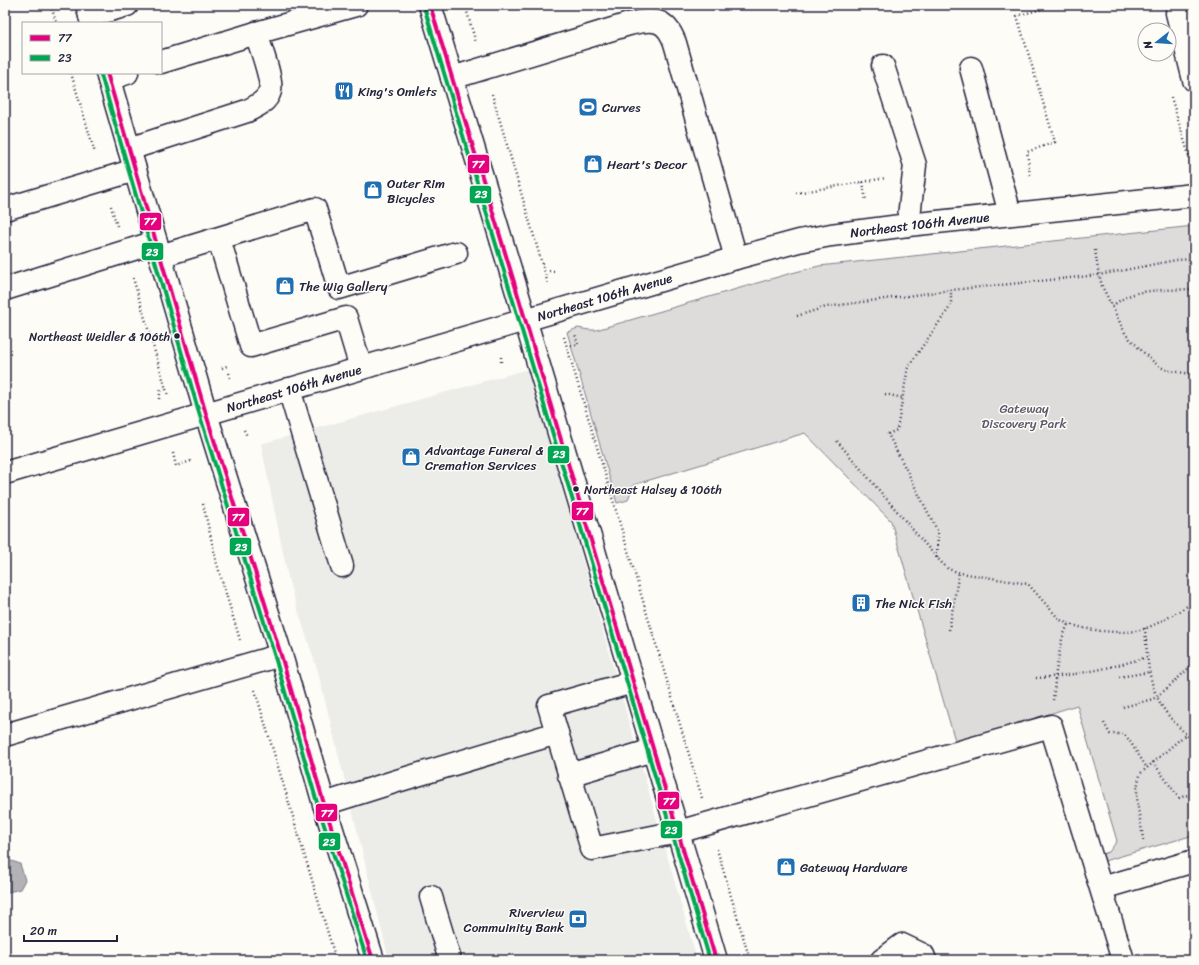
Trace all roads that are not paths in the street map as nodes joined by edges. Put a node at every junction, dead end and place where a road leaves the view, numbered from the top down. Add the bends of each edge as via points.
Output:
1 (127, 5) edge
2 (356, 5) edge
3 (430, 5) edge
4 (1194, 9) edge
5 (90, 15) edge
6 (256, 33) junction
7 (162, 62) edge
8 (883, 66) dead end
9 (971, 68) dead end
10 (115, 75) edge
11 (452, 78) junction
12 (1194, 80) edge
13 (129, 149) junction
14 (135, 170) junction
15 (1193, 195) edge
16 (5, 209) edge
17 (1010, 214) junction
18 (908, 225) junction
19 (219, 239) junction
20 (158, 249) junction
21 (456, 252) dead end
22 (736, 258) junction
23 (339, 288) junction
24 (5, 289) edge
25 (346, 318) junction
26 (525, 320) junction
27 (361, 368) junction
28 (289, 389) junction
29 (206, 414) junction
30 (5, 473) edge
31 (342, 566) dead end
32 (281, 655) junction
33 (633, 682) junction
34 (557, 733) junction
35 (5, 735) edge
36 (653, 750) junction
37 (569, 775) junction
38 (324, 804) junction
39 (678, 832) junction
40 (1194, 861) edge
41 (1102, 888) junction
42 (431, 897) dead end
43 (372, 960) edge
44 (450, 960) edge
45 (716, 960) edge
46 (882, 960) edge
47 (925, 960) edge
48 (1123, 960) edge

1 - 5 main road
2 - 6 main road
3 - 11 main road
4 - 12 main road via 1177,13
6 - 7 main road
6 - 13 main road via 270,78 270,91 266,98 247,111
8 - 18 main road via 915,165
9 - 17 main road
10 - 13 main road
11 - 22 main road via 641,21 655,21 665,25 672,33
11 - 26 main road
13 - 14 main road
14 - 16 main road
14 - 20 main road
15 - 17 main road, Northeast 106th Avenue
17 - 18 main road, Northeast 106th Avenue
18 - 22 main road, Northeast 106th Avenue via 799,241
19 - 20 main road
19 - 23 main road via 315,209
19 - 25 main road via 251,346
20 - 24 main road
20 - 29 main road
21 - 23 main road
22 - 26 main road, Northeast 106th Avenue
23 - 25 main road
25 - 27 main road
26 - 27 main road, Northeast 106th Avenue
26 - 33 main road
27 - 28 main road, Northeast 106th Avenue
28 - 29 main road, Northeast 106th Avenue
28 - 31 main road
29 - 30 main road, Northeast 106th Avenue
29 - 32 main road
32 - 35 main road
32 - 38 main road
33 - 34 main road via 549,706
33 - 36 main road
34 - 37 main road
34 - 38 main road
36 - 37 main road
36 - 39 main road
37 - 39 main road via 592,848
38 - 43 main road
39 - 41 main road via 1051,726
39 - 45 main road
40 - 41 main road
41 - 48 main road
42 - 44 main road
46 - 47 main road via 902,945 924,955

